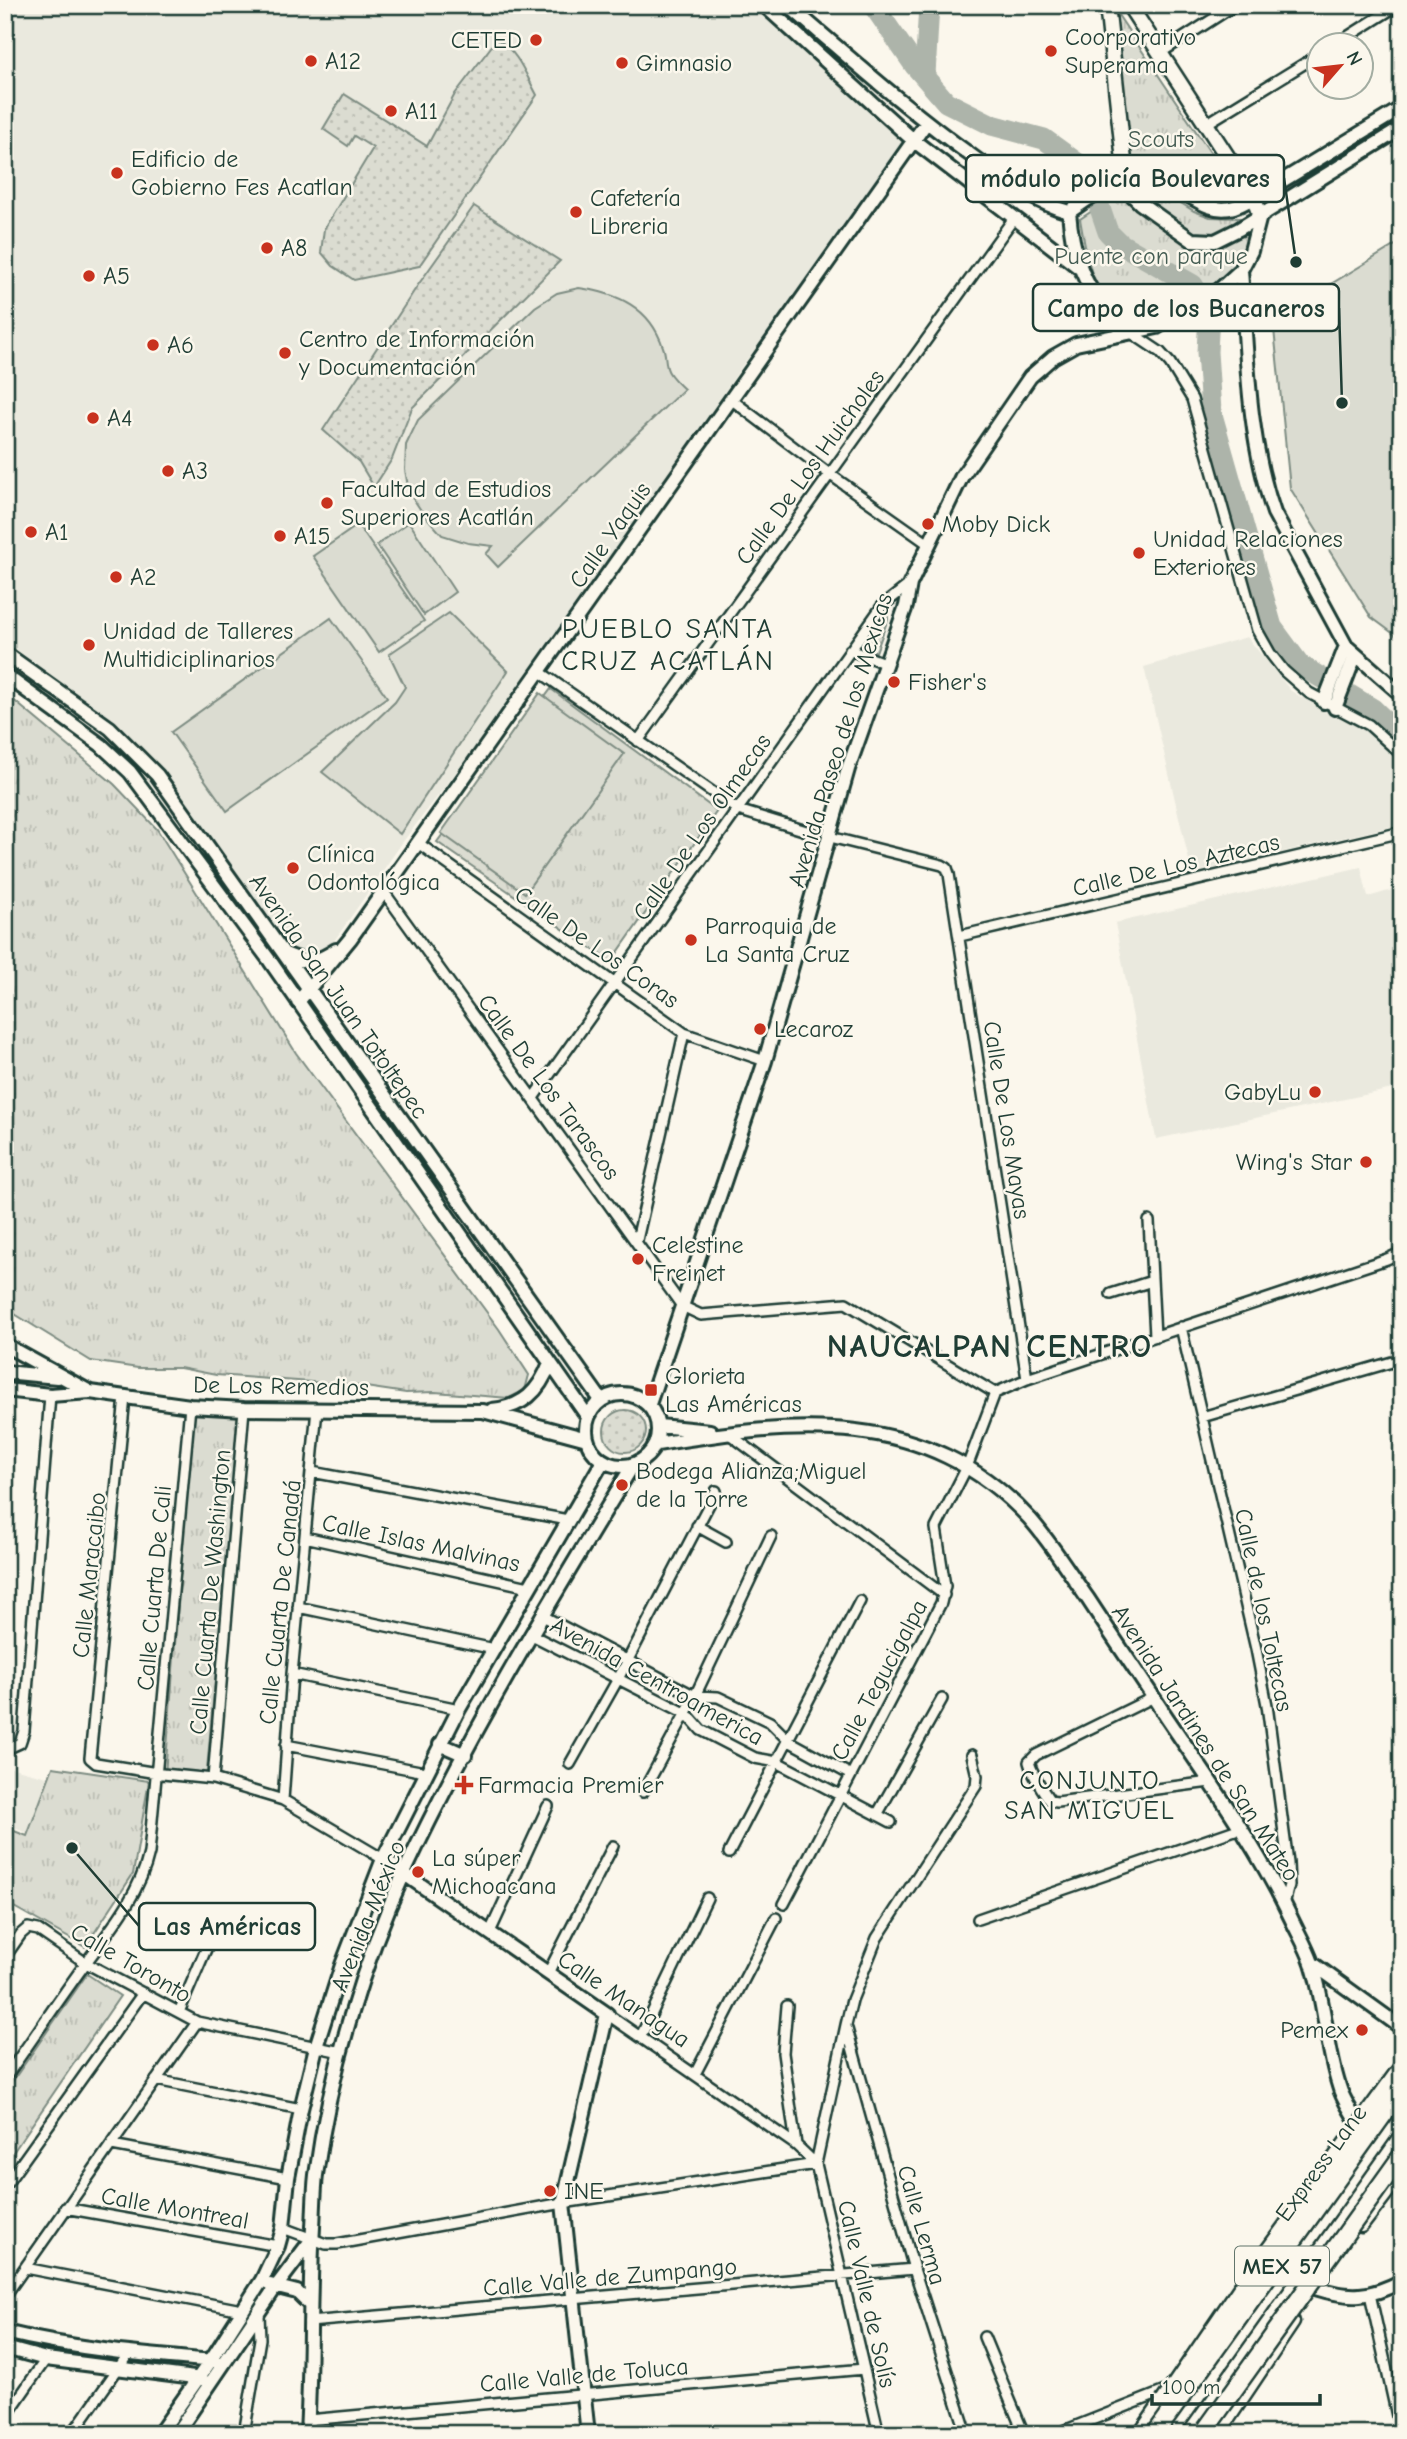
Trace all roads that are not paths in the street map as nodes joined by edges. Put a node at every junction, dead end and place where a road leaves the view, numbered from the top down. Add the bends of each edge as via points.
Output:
1 (764, 5) edge
2 (788, 5) edge
3 (1107, 5) edge
4 (1129, 5) edge
5 (1235, 5) edge
6 (1398, 5) edge
7 (1356, 32) edge
8 (1160, 53) junction
9 (1306, 63) edge
10 (1402, 108) edge
11 (926, 122) junction
12 (1206, 124) junction
13 (1402, 128) edge
14 (914, 140) junction
15 (1119, 181) junction
16 (1254, 198) junction
17 (1069, 212) junction
18 (1259, 216) junction
19 (1014, 218) junction
20 (1081, 270) junction
21 (1241, 270) junction
22 (1130, 332) junction
23 (732, 400) junction
24 (828, 473) junction
25 (930, 545) junction
26 (910, 584) junction
27 (1346, 646) junction
28 (850, 650) junction
29 (5, 653) edge
30 (1355, 656) junction
31 (884, 663) junction
32 (540, 672) junction
33 (5, 675) edge
34 (1402, 695) edge
35 (1331, 702) junction
36 (638, 741) junction
37 (1402, 755) edge
38 (738, 810) junction
39 (1402, 832) edge
40 (814, 833) dead end
41 (830, 837) junction
42 (418, 843) junction
43 (384, 892) junction
44 (960, 936) junction
45 (350, 939) junction
46 (282, 952) junction
47 (615, 983) junction
48 (308, 989) junction
49 (298, 1002) junction
50 (684, 1033) junction
51 (765, 1061) junction
52 (533, 1098) junction
53 (1149, 1221) dead end
54 (636, 1240) junction
55 (1402, 1251) edge
56 (1152, 1281) junction
57 (1111, 1294) dead end
58 (682, 1306) junction
59 (1181, 1327) junction
60 (1155, 1336) junction
61 (5, 1345) edge
62 (1392, 1362) dead end
63 (550, 1363) junction
64 (36, 1369) junction
65 (5, 1372) edge
66 (1027, 1379) junction
67 (5, 1390) edge
68 (24, 1392) junction
69 (90, 1392) junction
70 (995, 1393) junction
71 (50, 1395) junction
72 (125, 1397) junction
73 (601, 1400) junction
74 (649, 1404) junction
75 (190, 1406) junction
76 (244, 1409) junction
77 (317, 1409) junction
78 (484, 1410) junction
79 (1202, 1417) junction
80 (659, 1426) junction
81 (587, 1429) junction
82 (728, 1433) junction
83 (657, 1444) junction
84 (603, 1461) junction
85 (633, 1465) junction
86 (968, 1466) junction
87 (312, 1472) junction
88 (716, 1491) dead end
89 (568, 1521) junction
90 (697, 1526) junction
91 (771, 1536) dead end
92 (305, 1537) junction
93 (726, 1542) dead end
94 (529, 1587) junction
95 (944, 1595) junction
96 (860, 1601) dead end
97 (298, 1607) junction
98 (541, 1615) junction
99 (530, 1633) junction
100 (494, 1649) junction
101 (628, 1661) junction
102 (292, 1674) junction
103 (618, 1679) junction
104 (695, 1696) junction
105 (1154, 1697) junction
106 (942, 1699) dead end
107 (459, 1709) junction
108 (687, 1714) junction
109 (789, 1741) junction
110 (440, 1744) junction
111 (5, 1745) edge
112 (286, 1745) junction
113 (465, 1755) junction
114 (972, 1755) dead end
115 (777, 1762) junction
116 (570, 1764) dead end
117 (425, 1772) junction
118 (156, 1773) junction
119 (851, 1775) junction
120 (213, 1779) junction
121 (1210, 1782) junction
122 (643, 1792) dead end
123 (840, 1796) junction
124 (282, 1800) junction
125 (548, 1806) dead end
126 (877, 1815) junction
127 (891, 1822) dead end
128 (1241, 1828) junction
129 (613, 1846) dead end
130 (729, 1853) dead end
131 (383, 1858) junction
132 (405, 1872) junction
133 (707, 1898) dead end
134 (1284, 1903) junction
135 (784, 1904) dead end
136 (776, 1918) dead end
137 (978, 1919) dead end
138 (490, 1932) junction
139 (207, 1947) dead end
140 (5, 1957) edge
141 (86, 1963) junction
142 (1312, 1963) junction
143 (548, 1973) junction
144 (143, 1993) junction
145 (787, 2006) dead end
146 (178, 2012) junction
147 (607, 2014) junction
148 (197, 2022) junction
149 (846, 2025) junction
150 (1402, 2028) edge
151 (641, 2036) junction
152 (316, 2047) junction
153 (341, 2052) junction
154 (1402, 2058) edge
155 (1402, 2068) edge
156 (695, 2074) junction
157 (5, 2078) edge
158 (156, 2080) junction
159 (1402, 2089) edge
160 (1402, 2099) edge
161 (301, 2109) junction
162 (1356, 2120) junction
163 (1402, 2138) edge
164 (112, 2145) junction
165 (796, 2145) junction
166 (1402, 2155) edge
167 (816, 2164) junction
168 (1402, 2171) edge
169 (288, 2178) junction
170 (5, 2186) edge
171 (1329, 2201) junction
172 (564, 2203) junction
173 (65, 2208) junction
174 (283, 2228) junction
175 (312, 2239) junction
176 (278, 2245) junction
177 (1264, 2247) junction
178 (25, 2267) junction
179 (914, 2269) junction
180 (843, 2276) junction
181 (262, 2280) junction
182 (1402, 2281) edge
183 (275, 2288) junction
184 (1315, 2288) junction
185 (1370, 2294) junction
186 (5, 2296) edge
187 (574, 2300) junction
188 (1305, 2303) junction
189 (309, 2304) junction
190 (242, 2310) junction
191 (259, 2315) junction
192 (1273, 2320) junction
193 (309, 2322) junction
194 (5, 2332) edge
195 (984, 2337) dead end
196 (5, 2348) edge
197 (129, 2353) junction
198 (46, 2359) junction
199 (211, 2360) junction
200 (226, 2361) junction
201 (117, 2369) junction
202 (864, 2369) junction
203 (197, 2379) junction
204 (213, 2380) junction
205 (1165, 2391) junction
206 (584, 2394) junction
207 (5, 2418) edge
208 (308, 2420) junction
209 (72, 2434) edge
210 (159, 2434) edge
211 (176, 2434) edge
212 (244, 2434) edge
213 (307, 2434) edge
214 (587, 2434) edge
215 (879, 2434) edge
216 (967, 2434) edge
217 (1024, 2434) edge
218 (1056, 2434) edge
219 (1135, 2434) edge
220 (1142, 2434) edge
221 (1155, 2434) edge
222 (1163, 2434) edge
223 (1191, 2434) edge
224 (1203, 2434) edge
225 (1217, 2434) edge
226 (1401, 2434) edge

1 - 14 main road
2 - 11 main road
3 - 15 main road
4 - 8 main road
5 - 8 street
6 - 7 street
8 - 12 main road
9 - 12 street
10 - 16 main road
11 - 14 main road, Calle Yaquis
11 - 17 main road via 1022,192
12 - 16 main road
13 - 18 main road
14 - 19 main road
14 - 23 main road, Calle Yaquis
15 - 16 main road via 1149,177 1221,209
15 - 17 main road
15 - 18 main road via 1140,203 1192,240 1214,241
16 - 18 main road
17 - 20 main road
18 - 21 main road
19 - 20 main road
19 - 24 street, Calle De Los Huicholes
20 - 22 main road via 1098,302
21 - 22 main road, Avenida Paseo de los Mexicas via 1218,291 1157,327
21 - 27 main road via 1252,416 1266,490
22 - 25 main road, Avenida Paseo de los Mexicas via 1076,344 1053,356 1030,377 970,463
22 - 35 street via 1160,352 1192,399 1257,630 1284,671
23 - 24 street
23 - 32 main road, Calle Yaquis
24 - 25 street
24 - 36 street, Calle De Los Huicholes
25 - 26 main road, Avenida Paseo de los Mexicas
26 - 28 street, Calle De Los Olmecas via 882,606
26 - 31 main road, Avenida Paseo de los Mexicas
27 - 30 main road
27 - 35 main road via 1338,662
28 - 31 street
28 - 38 street, Calle De Los Olmecas
29 - 46 main road, Avenida San Juan Totoltepec via 134,750 157,775
30 - 34 main road
30 - 35 main road
31 - 41 main road, Avenida Paseo de los Mexicas
32 - 36 street
32 - 42 main road, Calle Yaquis
33 - 49 main road, Avenida San Juan Totoltepec via 101,745 130,772
35 - 37 street via 1369,725
36 - 38 street
38 - 40 street
38 - 47 street, Calle De Los Olmecas
39 - 44 street, Calle De Los Aztecas
41 - 44 street, Calle De Los Mayas via 947,868
41 - 51 main road, Avenida Paseo de los Mexicas
42 - 43 main road, Calle Yaquis
42 - 47 street, Calle De Los Coras
43 - 45 main road, Calle Yaquis
43 - 52 street, Calle De Los Tarascos
44 - 66 street, Calle De Los Mayas
45 - 46 main road via 315,961 301,961
45 - 48 main road, Calle Yaquis
46 - 48 main road, Avenida San Juan Totoltepec
47 - 50 street, Calle De Los Coras
47 - 52 street, Calle De Los Olmecas
48 - 49 main road, Calle Yaquis
48 - 73 main road, Avenida San Juan Totoltepec
49 - 63 main road, Avenida San Juan Totoltepec
50 - 51 street, Calle De Los Coras
50 - 54 street
51 - 58 main road, Avenida Paseo de los Mexicas
52 - 54 street, Calle De Los Tarascos
53 - 56 street
54 - 58 street, Calle De Los Tarascos
55 - 59 street
56 - 57 street
56 - 60 street
58 - 70 street via 701,1315 846,1303
58 - 74 main road, Avenida Paseo de los Mexicas
59 - 60 street
59 - 79 street, Calle de los Toltecas
60 - 66 street
61 - 64 main road, De Los Remedios
62 - 79 street
63 - 78 main road via 530,1397 517,1405
63 - 81 main road, Avenida San Juan Totoltepec
64 - 65 main road
64 - 68 main road via 33,1384
64 - 69 main road, De Los Remedios
66 - 70 street
67 - 68 main road
68 - 71 main road
69 - 71 main road
69 - 72 main road, De Los Remedios
70 - 86 street, Calle Tegucigalpa
71 - 111 street via 24,1731 20,1743
72 - 75 main road, De Los Remedios
72 - 118 street, Calle Maracaibo via 90,1758 96,1763
73 - 74 main road via 626,1393
73 - 81 main road
74 - 80 main road
75 - 76 main road, De Los Remedios
75 - 118 street, Calle Cuarta De Cali
76 - 77 main road, De Los Remedios
76 - 120 street, Calle Cuarta De Washington
77 - 78 main road, De Los Remedios
77 - 87 street, Calle Cuarta De Canadá
78 - 81 main road, De Los Remedios via 567,1432
79 - 134 street, Calle de los Toltecas via 1267,1705 1288,1863
80 - 82 main road
80 - 83 main road
81 - 84 main road via 591,1449
82 - 83 main road
82 - 86 main road, Avenida Jardines de San Mateo via 815,1427 856,1430 898,1438
82 - 95 street
83 - 85 main road
84 - 85 main road
84 - 89 main road, Avenida México
85 - 98 main road, Avenida México
86 - 95 street, Calle Tegucigalpa via 936,1528
86 - 105 main road, Avenida Jardines de San Mateo via 1042,1535
87 - 89 street
87 - 92 street, Calle Cuarta De Canadá
88 - 90 street
89 - 94 main road, Avenida México
90 - 93 street
90 - 101 street
91 - 104 street
92 - 94 street, Calle Islas Malvinas
92 - 97 street, Calle Cuarta De Canadá
94 - 100 main road, Avenida México
95 - 119 street, Calle Tegucigalpa
96 - 109 street
97 - 100 street
97 - 102 street, Calle Cuarta De Canadá
98 - 99 main road, Avenida México
98 - 101 street, Avenida Centroamerica
99 - 103 street, Avenida Centroamerica
99 - 113 main road, Avenida México
100 - 107 main road, Avenida México
101 - 103 street
101 - 104 street, Avenida Centroamerica
102 - 107 street
102 - 112 street, Calle Cuarta De Canadá
103 - 108 street, Avenida Centroamerica
103 - 116 street
104 - 108 street
104 - 109 street, Avenida Centroamerica via 718,1697 770,1722
105 - 121 main road, Avenida Jardines de San Mateo
105 - 121 street via 1036,1755 1029,1762 1031,1769 1050,1801
106 - 126 street
107 - 110 main road, Avenida México
108 - 115 street, Avenida Centroamerica via 701,1730 755,1758
108 - 122 street
109 - 115 street
109 - 119 street, Avenida Centroamerica
110 - 113 main road
110 - 117 main road, Avenida México
112 - 117 street
112 - 124 street, Calle Cuarta De Canadá
113 - 132 main road, Avenida México
114 - 149 street via 976,1786 884,1925
115 - 123 street, Avenida Centroamerica
115 - 130 street
117 - 131 main road, Avenida México
118 - 120 street
118 - 141 street, Calle Cuarta De Cali via 144,1873
119 - 123 street, Calle Tegucigalpa
120 - 124 street
121 - 128 main road, Avenida Jardines de San Mateo
123 - 126 street, Avenida Centroamerica
123 - 135 street, Calle Tegucigalpa
124 - 131 street
125 - 138 street
126 - 127 street, Avenida Centroamerica
128 - 134 main road, Avenida Jardines de San Mateo
128 - 137 street
129 - 143 street
131 - 132 main road, Calle Managua
131 - 152 main road, Avenida México
132 - 138 main road, Calle Managua
132 - 153 main road, Avenida México via 364,1975
133 - 151 street
134 - 142 main road, Avenida Jardines de San Mateo
136 - 156 street
138 - 143 main road, Calle Managua
139 - 146 street
140 - 141 street, Calle Toronto via 28,1928
141 - 144 street, Calle Toronto
141 - 157 street, Calle Cuarta De Cali
142 - 150 main road
142 - 162 main road, Avenida Jardines de San Mateo via 1338,2086
143 - 147 main road, Calle Managua
144 - 146 street, Calle Toronto
144 - 170 street
145 - 165 street via 783,2053
146 - 148 street, Calle Toronto
147 - 151 street, Calle Managua
147 - 172 main road
148 - 152 street, Calle Toronto
148 - 158 street
149 - 167 street
149 - 179 street, Calle Lerma
151 - 156 street, Calle Managua
152 - 153 street, Calle Toronto
152 - 161 main road, Avenida México
153 - 175 main road, Avenida México via 316,2177
154 - 162 main road
155 - 220 highway, bridge via 1241,2288
156 - 165 street, Calle Managua
158 - 161 street
158 - 164 street
159 - 221 highway, Express Lane, bridge
160 - 171 highway, MEX 57
161 - 169 main road, Avenida México
162 - 177 main road
163 - 192 highway, MEX 57
164 - 169 street
164 - 173 street
165 - 167 street, Calle Managua
166 - 224 highway, bridge
167 - 172 street
167 - 180 street, Calle Valle de Solís
168 - 184 main road
169 - 174 main road, Avenida México
171 - 177 highway
171 - 222 highway, MEX 57
172 - 175 street via 337,2244
172 - 187 main road
173 - 176 street, Calle Montreal
173 - 178 street
174 - 175 street
174 - 176 main road, Avenida México
175 - 183 main road
175 - 189 main road, Avenida México
176 - 181 main road, Avenida México
177 - 205 main road
178 - 186 street
178 - 190 street
179 - 180 street, Calle Valle de Zumpango
179 - 216 street, Calle Lerma
180 - 187 street, Calle Valle de Zumpango
180 - 202 street, Calle Valle de Solís
181 - 183 main road
181 - 190 main road, Avenida México
182 - 185 main road
183 - 189 main road via 297,2292
183 - 191 main road
184 - 185 main road via 1351,2296
184 - 188 main road
185 - 226 street
187 - 193 street, Calle Valle de Zumpango
187 - 206 main road
188 - 192 highway
188 - 225 main road
189 - 193 main road, Avenida México
190 - 199 main road, Avenida México
191 - 200 main road
191 - 212 street via 260,2340
192 - 223 highway, MEX 57
193 - 208 main road, Avenida México
194 - 197 main road
195 - 217 street
196 - 198 main road
197 - 199 main road
197 - 201 street
198 - 201 main road
198 - 207 street
199 - 200 main road
199 - 203 main road, Avenida México
200 - 204 main road
201 - 203 main road
201 - 209 street
202 - 206 street, Calle Valle de Toluca
202 - 215 street, Calle Valle de Solís
203 - 204 main road
203 - 210 main road, Avenida México
204 - 211 main road
205 - 218 street
205 - 219 main road
206 - 208 street, Calle Valle de Toluca
206 - 214 main road
208 - 213 main road, Avenida México

